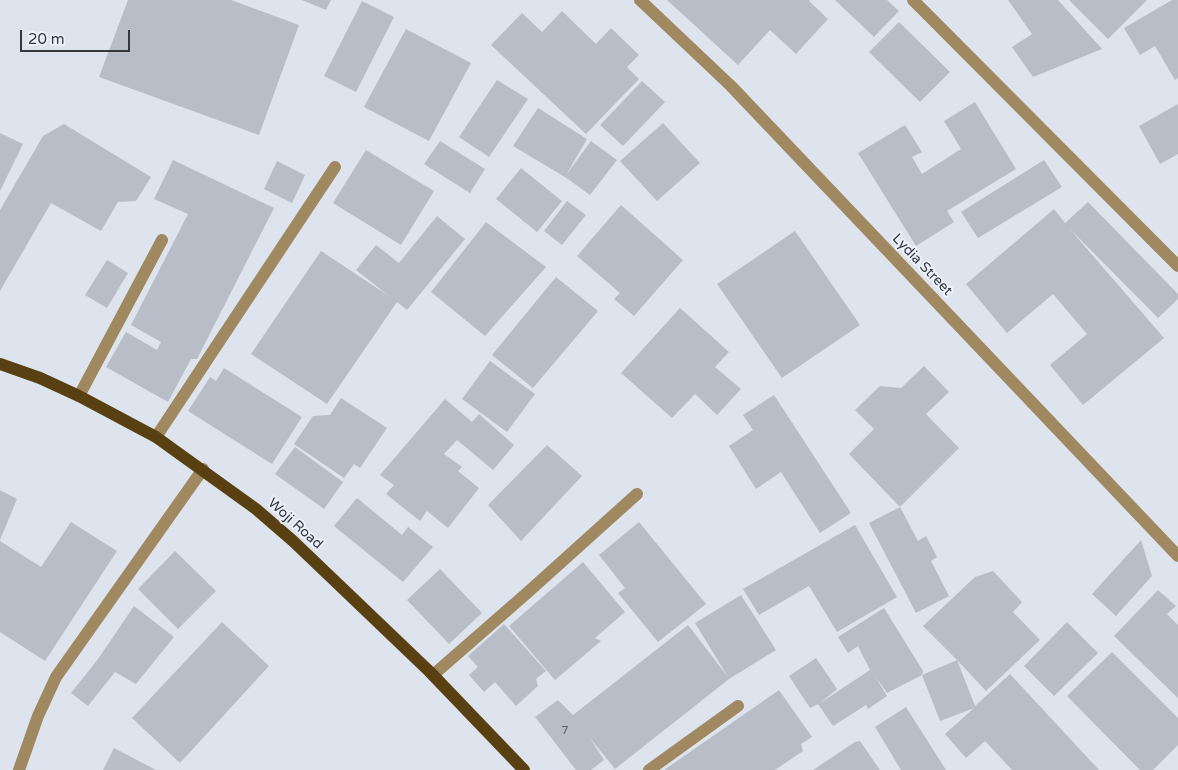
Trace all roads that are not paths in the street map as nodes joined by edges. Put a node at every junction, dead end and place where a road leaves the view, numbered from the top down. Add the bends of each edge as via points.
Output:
1 (640, 0) edge
2 (913, 0) edge
3 (335, 167) dead end
4 (162, 240) dead end
5 (1178, 266) edge
6 (0, 364) edge
7 (79, 396) junction
8 (156, 437) junction
9 (203, 469) junction
10 (637, 494) dead end
11 (1178, 556) edge
12 (433, 675) junction
13 (738, 706) dead end
14 (19, 770) edge
15 (524, 770) edge
16 (649, 770) edge

1 - 11 street, Lydia Street via 731,86
2 - 5 street
3 - 8 street
4 - 7 street
6 - 7 main road, Woji Road
7 - 8 main road, Woji Road
8 - 9 main road, Woji Road
9 - 12 main road, Woji Road via 293,541
9 - 14 street via 56,677
10 - 12 street
12 - 15 main road, Woji Road
13 - 16 street

